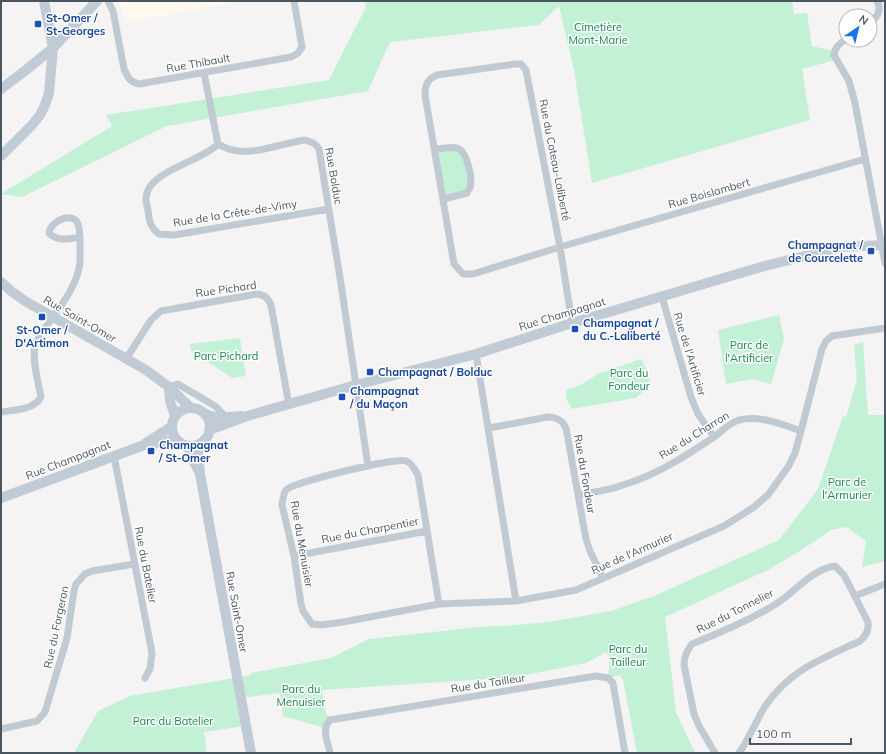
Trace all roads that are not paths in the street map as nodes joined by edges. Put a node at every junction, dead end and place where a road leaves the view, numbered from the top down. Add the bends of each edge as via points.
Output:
1 (44, 1) edge
2 (96, 1) edge
3 (108, 1) edge
4 (294, 1) edge
5 (877, 1) edge
6 (878, 15) edge
7 (838, 45) edge
8 (53, 48) junction
9 (26, 70) junction
10 (204, 73) junction
11 (1, 89) edge
12 (48, 93) junction
13 (218, 144) junction
14 (435, 149) junction
15 (1, 156) edge
16 (865, 160) junction
17 (444, 198) junction
18 (329, 209) junction
19 (80, 237) dead end
20 (883, 245) edge
21 (560, 247) junction
22 (885, 263) edge
23 (1, 282) edge
24 (662, 297) junction
25 (53, 316) junction
26 (572, 323) junction
27 (885, 328) edge
28 (476, 354) junction
29 (126, 359) junction
30 (356, 385) junction
31 (168, 387) junction
32 (289, 405) junction
33 (191, 408) junction
34 (1, 412) edge
35 (205, 414) junction
36 (175, 416) junction
37 (225, 416) junction
38 (248, 416) junction
39 (171, 427) junction
40 (489, 428) junction
41 (210, 430) junction
42 (801, 431) junction
43 (714, 437) junction
44 (177, 440) junction
45 (204, 440) junction
46 (144, 445) junction
47 (188, 446) junction
48 (114, 456) junction
49 (368, 466) junction
50 (200, 474) junction
51 (578, 495) junction
52 (1, 498) edge
53 (427, 531) junction
54 (294, 556) junction
55 (134, 564) junction
56 (603, 578) junction
57 (885, 584) edge
58 (855, 596) junction
59 (516, 601) junction
60 (439, 604) junction
61 (145, 678) dead end
62 (1, 729) edge
63 (251, 753) edge
64 (330, 753) edge
65 (625, 753) edge
66 (715, 753) edge
67 (739, 753) edge

1 - 8 street
2 - 8 street
3 - 10 street, Rue Thibault via 113,11 124,69 132,83
4 - 10 street, Rue Thibault via 302,47 298,53 292,57
5 - 6 street
7 - 16 street via 834,56 849,81
8 - 9 street
8 - 12 street
9 - 11 street
9 - 12 street via 44,69 48,76
10 - 13 street
12 - 15 street via 46,105 40,115
13 - 18 street, Rue Bolduc via 226,149 249,152 305,140 317,145 321,155
13 - 18 street, Rue de la Crête-de-Vimy via 205,154 171,170 150,185 146,198 149,224 153,230 159,234 174,235
14 - 17 street, Rue du Coteau-Laliberté
14 - 17 street via 456,148 462,151 470,178 467,193
14 - 21 street, Rue du Coteau-Laliberté via 425,94 427,82 432,77 521,64 526,70
16 - 20 street
16 - 21 street, Rue Boislambert
17 - 21 street, Rue du Coteau-Laliberté via 454,264 463,274 473,274
18 - 30 street, Rue Bolduc
19 - 25 street via 79,272
20 - 22 street
20 - 24 street, Rue Champagnat via 841,247 814,253
21 - 26 street
23 - 25 street, Rue Saint-Omer via 20,297
24 - 26 street, Rue Champagnat
24 - 43 street, Rue de l'Artificier via 691,397 698,414
25 - 29 street, Rue Saint-Omer
25 - 34 street via 35,345 34,354 41,397 34,406
26 - 28 street, Rue Champagnat
27 - 42 street, Rue de l'Armurier via 838,334 826,341 817,365
28 - 30 street, Rue Champagnat
28 - 40 street
29 - 31 street, Rue Saint-Omer
29 - 32 street, Rue Pichard via 151,320 161,311 250,295 263,295 268,298 271,305
30 - 32 street, Rue Champagnat
30 - 49 street, Rue Bolduc
31 - 33 street, Rue Saint-Omer
31 - 36 street
31 - 37 street via 178,384 215,406
32 - 38 street, Rue Champagnat
33 - 35 street via 201,410
33 - 36 street via 179,411
35 - 37 street, Rue Champagnat via 217,418
35 - 41 street
36 - 39 street
37 - 38 street, Rue Champagnat
38 - 41 street, Rue Champagnat
39 - 44 street
39 - 46 street, Rue Champagnat
40 - 51 street, Rue du Fondeur via 548,417 559,419 566,428
40 - 59 street
41 - 45 street
42 - 43 street, Rue du Charron via 777,422 750,419 738,420
42 - 56 street, Rue de l'Armurier via 788,467 768,494 754,507 724,526
43 - 51 street, Rue du Charron via 652,473 619,487
44 - 46 street, Rue Champagnat
44 - 47 street
45 - 47 street via 194,446
45 - 50 street, Rue Saint-Omer via 198,453
46 - 48 street, Rue Champagnat
47 - 50 street, Rue Saint-Omer
48 - 52 street, Rue Champagnat
48 - 55 street, Rue du Batelier
49 - 53 street, Rue du Menuisier via 401,460 411,464 418,475
49 - 54 street, Rue du Menuisier via 303,482 286,491 282,505
50 - 63 street, Rue Saint-Omer
51 - 56 street, Rue du Fondeur via 586,539
53 - 54 street, Rue du Charpentier
53 - 60 street, Rue du Menuisier
54 - 60 street, Rue du Menuisier via 303,611 312,624 343,622
55 - 61 street, Rue du Batelier via 152,653 150,669
55 - 62 street, Rue du Forgeron via 92,571 80,578 74,591 64,648 45,712 37,721
56 - 59 street, Rue de l'Armurier via 576,590
57 - 58 street
58 - 66 street, Rue du Tonnelier via 844,575 835,566 827,567 760,613 692,644 686,652 684,664 694,714
58 - 67 street via 868,622 866,635 860,641 800,670 783,684 766,706
59 - 60 street, Rue du Menuisier
64 - 65 street, Rue du Tailleur via 325,728 330,720 596,676 608,678 613,683

